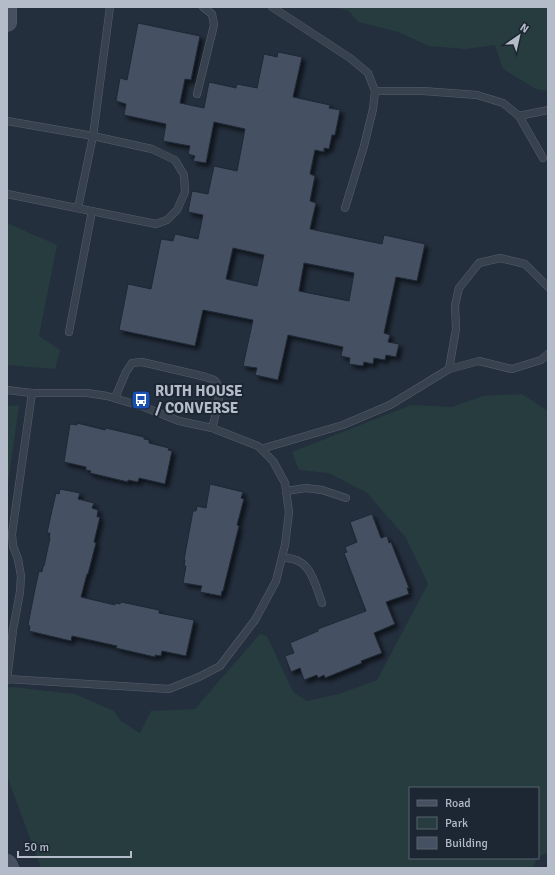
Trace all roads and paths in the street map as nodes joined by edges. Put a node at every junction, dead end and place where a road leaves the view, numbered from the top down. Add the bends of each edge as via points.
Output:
1 (8, 7) edge
2 (110, 7) edge
3 (203, 7) edge
4 (272, 7) edge
5 (7, 22) edge
6 (375, 91) junction
7 (197, 94) dead end
8 (548, 110) edge
9 (519, 116) junction
10 (7, 121) edge
11 (93, 136) junction
12 (543, 158) dead end
13 (7, 194) edge
14 (78, 208) junction
15 (345, 208) dead end
16 (92, 211) junction
17 (548, 287) edge
18 (69, 332) dead end
19 (548, 354) edge
20 (449, 369) junction
21 (7, 390) edge
22 (32, 393) junction
23 (115, 398) junction
24 (212, 428) junction
25 (261, 449) junction
26 (286, 491) junction
27 (346, 498) dead end
28 (282, 558) junction
29 (322, 603) dead end
30 (7, 680) edge
31 (7, 864) edge
32 (9, 868) edge

1 - 5 main road
2 - 11 lane
3 - 7 lane via 212,14 214,25
4 - 6 lane via 350,58 368,73
6 - 9 lane via 477,95 503,103
6 - 15 lane via 364,146
8 - 9 lane
9 - 12 lane
10 - 11 lane
11 - 14 lane
11 - 16 lane via 152,149 175,160 184,175 185,192 177,210 167,220 156,224
13 - 14 lane
14 - 16 lane
16 - 18 lane
17 - 20 lane via 525,264 500,258 479,263 459,288 454,305 456,329
19 - 20 lane via 541,360 512,369 479,361
20 - 25 lane via 390,405 343,425
21 - 22 lane
22 - 23 lane via 87,393
22 - 30 lane via 12,534 21,576
23 - 24 lane via 179,421
23 - 24 lane via 132,363 142,362 206,377 214,380 219,387 219,400
24 - 25 lane
25 - 26 lane via 273,461 285,483
26 - 27 lane via 306,488
26 - 28 lane via 289,512
28 - 29 lane via 291,557 310,570
28 - 30 lane via 276,581 255,620 220,666 199,677 169,689
31 - 32 main road

